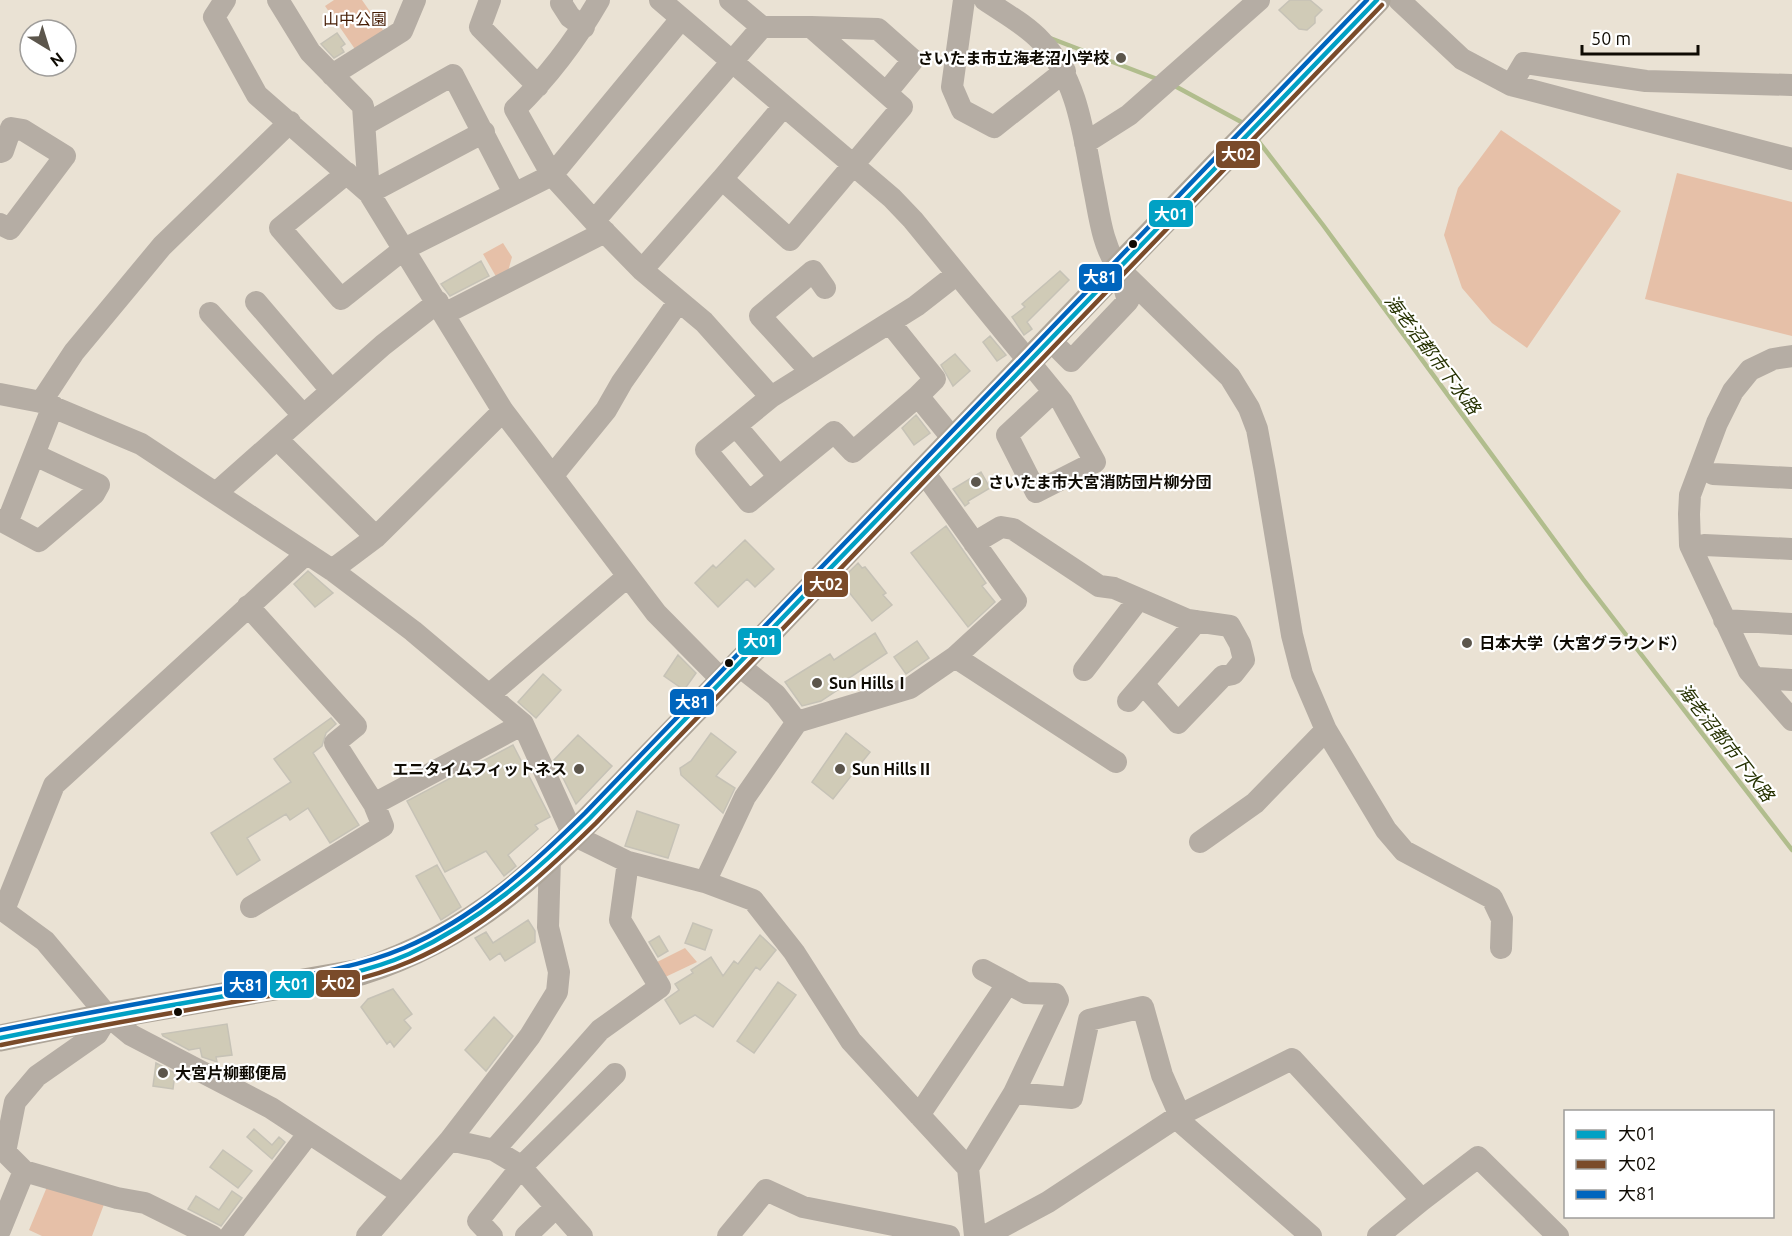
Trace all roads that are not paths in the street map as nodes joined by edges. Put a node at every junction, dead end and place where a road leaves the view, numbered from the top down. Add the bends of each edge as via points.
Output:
1 (225, 0) edge
2 (278, 0) edge
3 (416, 0) edge
4 (490, 0) edge
5 (562, 0) edge
6 (599, 0) edge
7 (660, 0) edge
8 (730, 0) edge
9 (964, 0) edge
10 (985, 0) edge
11 (1259, 0) edge
12 (1377, 0) edge
13 (1399, 0) edge
14 (681, 19) junction
15 (584, 27) junction
16 (762, 27) junction
17 (812, 27) junction
18 (730, 63) junction
19 (1065, 71) junction
20 (332, 75) junction
21 (1511, 85) junction
22 (1792, 85) edge
23 (538, 86) junction
24 (886, 93) junction
25 (783, 106) junction
26 (290, 122) junction
27 (366, 124) junction
28 (484, 132) junction
29 (1084, 143) junction
30 (0, 152) edge
31 (1792, 159) edge
32 (854, 167) junction
33 (347, 173) junction
34 (552, 175) junction
35 (722, 178) junction
36 (369, 193) junction
37 (514, 193) junction
38 (0, 224) edge
39 (599, 227) junction
40 (404, 249) junction
41 (1118, 268) junction
42 (642, 270) junction
43 (957, 274) junction
44 (825, 288) dead end
45 (679, 301) junction
46 (256, 302) dead end
47 (441, 308) junction
48 (210, 313) dead end
49 (890, 323) junction
50 (1792, 356) edge
51 (1028, 361) junction
52 (811, 372) junction
53 (331, 390) junction
54 (1053, 392) dead end
55 (0, 394) edge
56 (918, 396) junction
57 (771, 397) junction
58 (47, 404) junction
59 (503, 411) junction
60 (303, 415) junction
61 (736, 426) junction
62 (277, 439) junction
63 (953, 439) junction
64 (35, 455) junction
65 (923, 471) junction
66 (1713, 474) dead end
67 (554, 475) junction
68 (779, 477) junction
69 (1792, 478) edge
70 (216, 493) junction
71 (4, 522) edge
72 (376, 537) junction
73 (974, 543) junction
74 (1704, 545) dead end
75 (1792, 549) edge
76 (306, 554) junction
77 (332, 570) junction
78 (627, 577) junction
79 (1138, 600) junction
80 (248, 606) junction
81 (1724, 620) junction
82 (1197, 621) junction
83 (1792, 624) edge
84 (955, 657) junction
85 (1084, 670) dead end
86 (731, 673) junction
87 (1757, 678) junction
88 (1792, 680) edge
89 (489, 695) junction
90 (1792, 720) edge
91 (797, 722) junction
92 (523, 724) junction
93 (1326, 730) junction
94 (1116, 762) dead end
95 (374, 804) junction
96 (573, 835) junction
97 (1200, 842) dead end
98 (550, 858) junction
99 (628, 862) junction
100 (705, 882) junction
101 (251, 907) dead end
102 (2, 909) edge
103 (1502, 948) dead end
104 (983, 970) dead end
105 (1008, 983) junction
106 (108, 1016) junction
107 (0, 1038) edge
108 (615, 1074) dead end
109 (1014, 1093) junction
110 (1180, 1115) junction
111 (919, 1116) junction
112 (309, 1133) junction
113 (450, 1140) junction
114 (494, 1150) junction
115 (521, 1167) junction
116 (968, 1168) junction
117 (24, 1171) junction
118 (402, 1194) junction
119 (1422, 1200) junction
120 (556, 1206) junction
121 (0, 1230) edge
122 (212, 1236) edge
123 (230, 1236) edge
124 (368, 1236) edge
125 (492, 1236) edge
126 (526, 1236) edge
127 (582, 1236) edge
128 (728, 1236) edge
129 (949, 1236) edge
130 (975, 1236) edge
131 (985, 1236) edge
132 (1311, 1236) edge
133 (1378, 1236) edge
134 (1558, 1236) edge

1 - 26 street via 214,17 257,94
2 - 20 street via 310,52
3 - 20 street via 402,31
4 - 23 street via 480,27
5 - 15 street via 570,17
6 - 15 street
7 - 14 street
8 - 16 street
9 - 19 street via 952,87 962,110 994,127
10 - 19 street via 1040,40
11 - 29 street via 1129,115
12 - 41 main road
13 - 21 street via 1462,59
14 - 18 street
14 - 34 street
15 - 23 street
16 - 17 street
16 - 18 street
17 - 24 street
17 - 24 street via 878,29 913,60
18 - 25 street
18 - 39 street
19 - 29 street
20 - 27 street via 363,106
21 - 22 street via 1524,63 1646,81
21 - 31 street
23 - 34 street via 515,109
24 - 32 street via 902,107
25 - 32 street
25 - 35 street
26 - 33 street
26 - 58 street via 162,246 74,352
27 - 28 street via 453,75
27 - 36 street
28 - 36 street
28 - 37 street
29 - 41 street via 1105,242
30 - 38 street via 11,128 23,130 65,156 10,229
32 - 35 street via 790,240
32 - 43 street via 892,198
33 - 36 street
33 - 40 street via 280,228 341,299
34 - 37 street
34 - 39 street
35 - 42 street
36 - 40 street
37 - 40 street
39 - 42 street
39 - 47 street
40 - 47 street
41 - 51 main road
41 - 93 street via 1230,377 1249,408 1257,429 1292,635 1302,674
42 - 45 street
43 - 49 street
43 - 51 street
44 - 52 street via 813,271 760,316
45 - 57 street via 704,322
45 - 67 street via 606,410
46 - 53 street
47 - 53 street
47 - 59 street
48 - 60 street
49 - 52 street
49 - 56 street via 935,379
50 - 81 street via 1773,359 1750,370 1733,392 1690,495 1690,544
51 - 54 street
51 - 63 main road
52 - 57 street
53 - 60 street
55 - 58 street
56 - 63 street
56 - 68 street via 853,452 834,432
57 - 61 street
58 - 64 street
58 - 70 street via 141,444
59 - 67 street
59 - 72 street
60 - 62 street
61 - 68 street
61 - 68 street via 706,450 749,502
62 - 70 street
62 - 72 street
63 - 65 main road
64 - 71 street
64 - 71 street via 99,485 39,541
65 - 73 street
65 - 86 main road
66 - 69 street
67 - 78 street
70 - 76 street
72 - 77 street
73 - 79 street via 1001,527 1013,529 1099,586 1114,588
73 - 84 street via 1016,601
74 - 75 street
76 - 77 street
76 - 80 street
77 - 89 street
78 - 86 street via 656,613
78 - 89 street
79 - 82 street
79 - 85 street
80 - 95 street via 356,726 335,743
80 - 102 street via 54,785
81 - 83 street
81 - 87 street via 1749,671
82 - 82 street via 1135,692 1178,723 1244,660 1230,626
84 - 91 street via 910,688
84 - 94 street
86 - 91 street via 776,695
86 - 96 main road
87 - 88 street
87 - 90 street
89 - 92 street
91 - 100 street via 745,797
92 - 95 street
92 - 96 street
93 - 97 street via 1256,803
93 - 103 street via 1386,830 1404,851 1492,898 1502,919
95 - 101 street via 383,826
96 - 98 main road
96 - 99 street
98 - 106 main road via 485,912 402,959 350,974
98 - 113 street via 548,927 560,972 557,992 530,1036
99 - 100 street
99 - 114 street via 620,920 660,987 600,1030
100 - 111 street via 753,900 794,951 851,1041
102 - 106 street via 45,941
104 - 105 street
105 - 109 street via 1026,993 1055,994 1058,1000
105 - 111 street
106 - 107 main road
106 - 112 street via 131,1035 271,1108
106 - 117 street via 97,1034 37,1076 15,1102 4,1152
108 - 115 street
109 - 110 street via 1072,1098 1089,1020 1143,1007 1162,1075
109 - 116 street
110 - 119 street via 1292,1059
110 - 131 street via 1048,1202
110 - 132 street via 1184,1125
111 - 116 street
112 - 118 street
112 - 123 street
113 - 114 street
113 - 118 street
114 - 115 street
115 - 120 street
115 - 125 street via 478,1221
116 - 130 street
117 - 121 street
117 - 122 street via 146,1203
118 - 124 street
119 - 133 street
119 - 134 street via 1478,1157
120 - 126 street
120 - 127 street
128 - 129 street via 766,1190 803,1207

